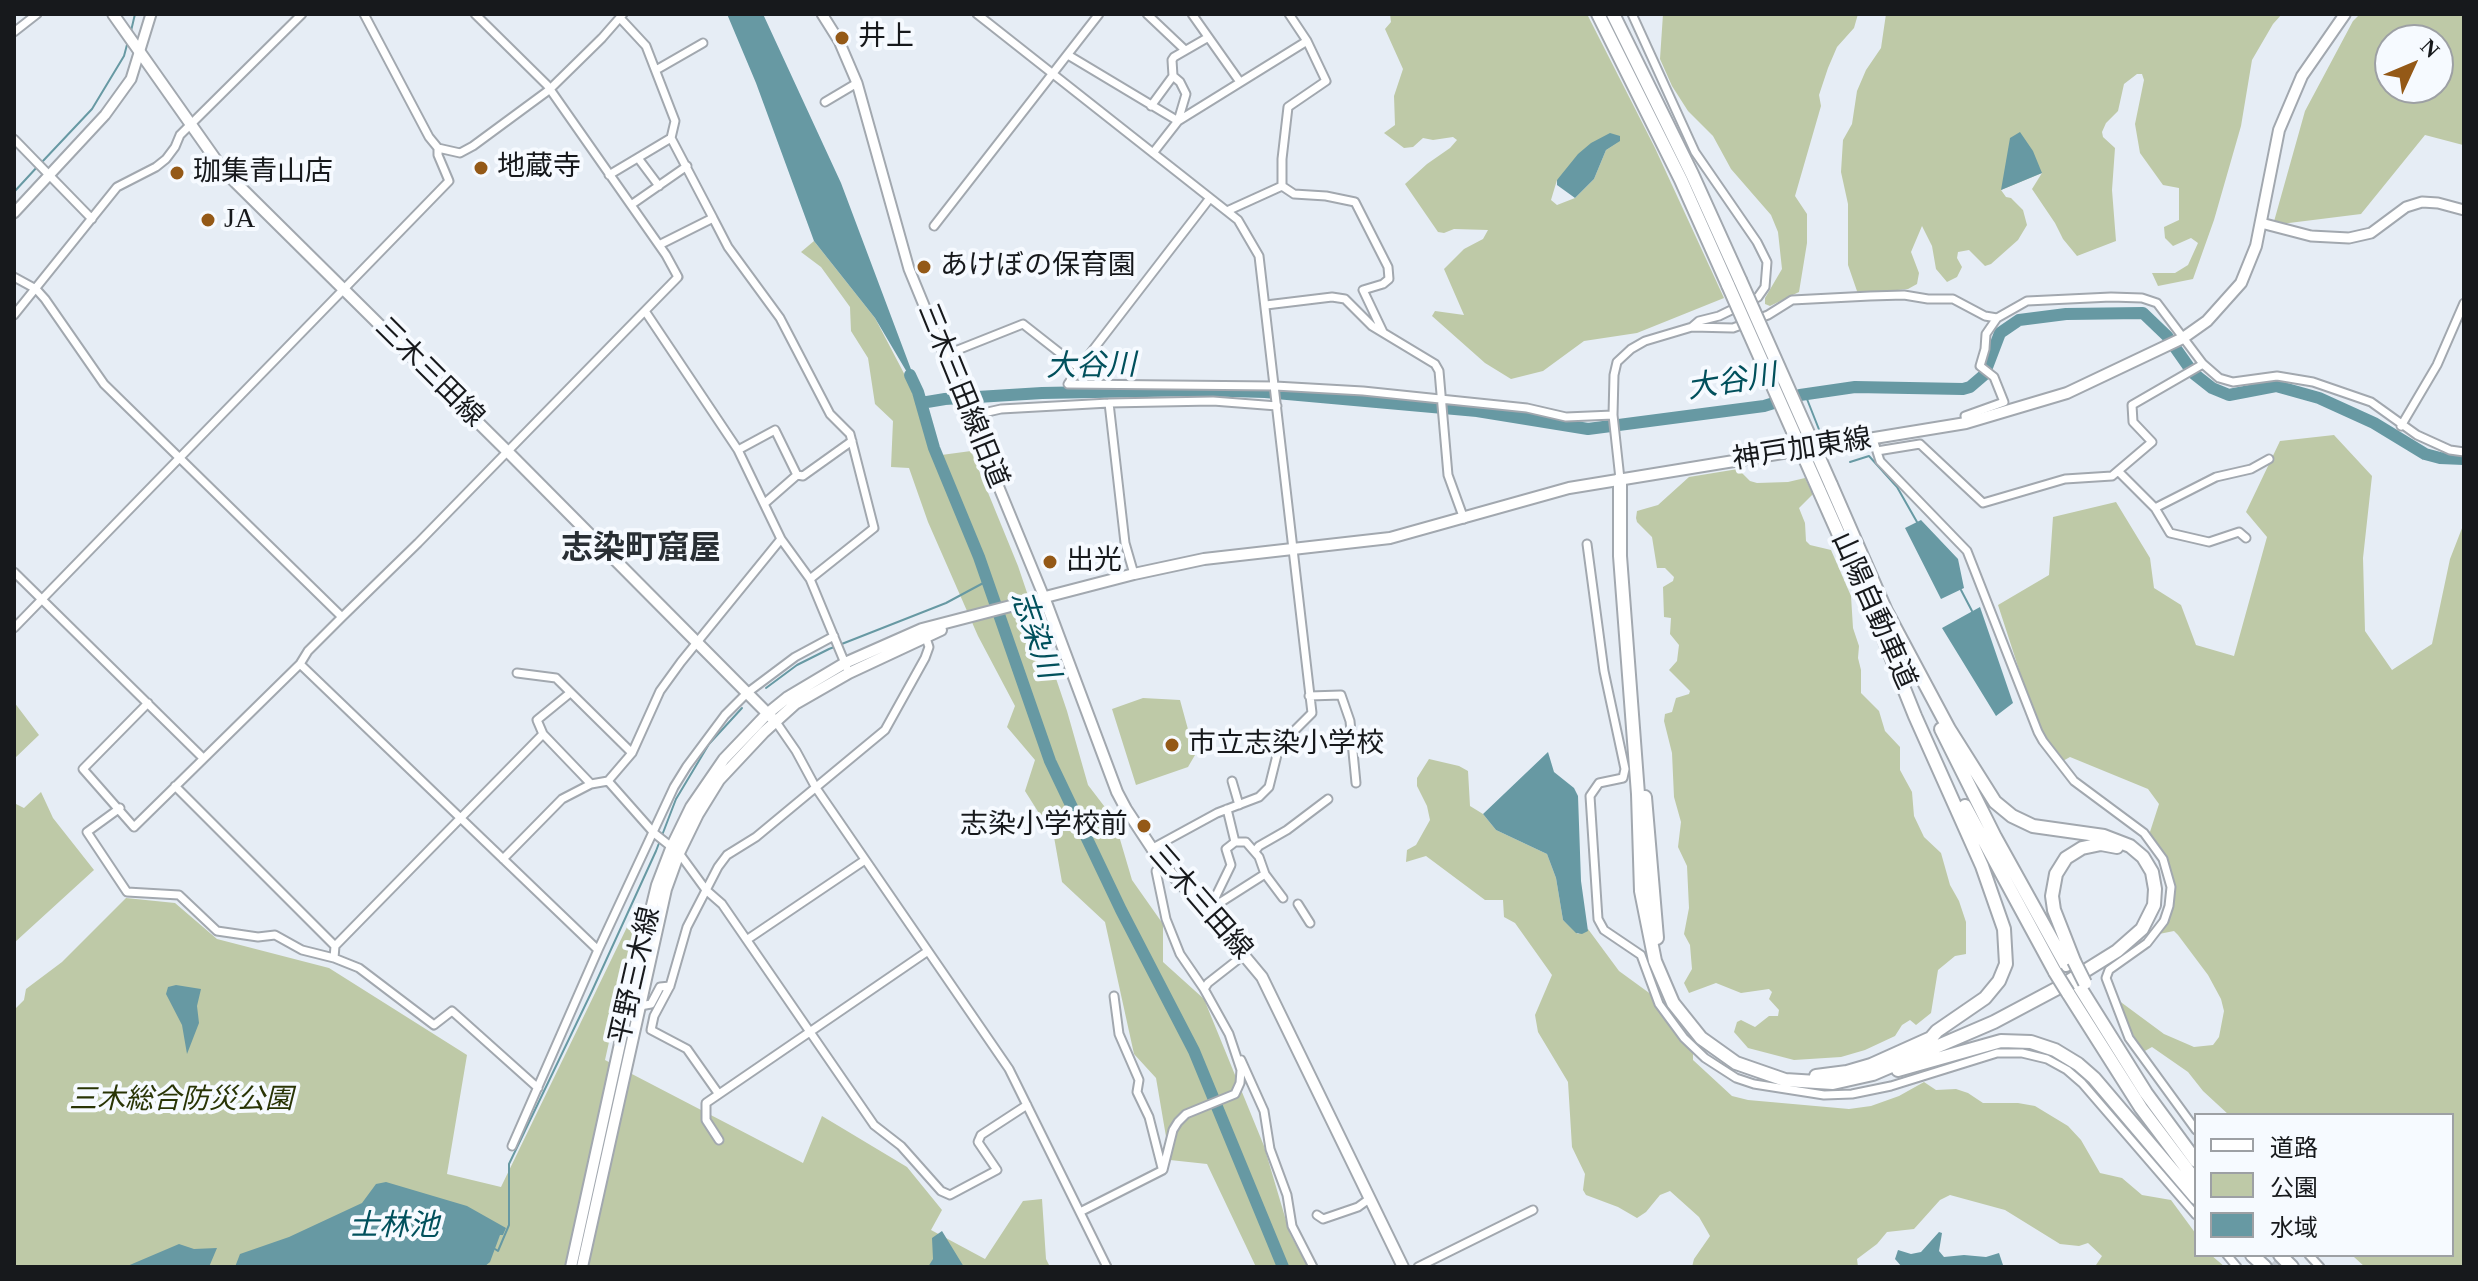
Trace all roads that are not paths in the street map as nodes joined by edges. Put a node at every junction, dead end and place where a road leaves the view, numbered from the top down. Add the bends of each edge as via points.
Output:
1 (37, 14) edge
2 (113, 14) edge
3 (151, 14) edge
4 (302, 14) edge
5 (364, 14) edge
6 (475, 14) edge
7 (822, 14) edge
8 (992, 14) edge
9 (1099, 14) edge
10 (1147, 14) edge
11 (1192, 14) edge
12 (1289, 14) edge
13 (1598, 14) edge
14 (1613, 14) edge
15 (1632, 14) edge
16 (2345, 14) edge
17 (622, 16) edge
18 (980, 17) edge
19 (14, 32) edge
20 (1207, 38) junction
21 (1307, 41) junction
22 (703, 43) dead end
23 (1185, 50) junction
24 (141, 51) junction
25 (1068, 55) junction
26 (656, 70) junction
27 (1051, 74) junction
28 (1173, 76) junction
29 (1240, 82) junction
30 (857, 83) junction
31 (549, 90) junction
32 (825, 102) dead end
33 (1151, 106) junction
34 (1178, 121) junction
35 (191, 125) junction
36 (671, 138) junction
37 (14, 139) edge
38 (438, 148) junction
39 (1153, 153) junction
40 (638, 158) junction
41 (687, 166) junction
42 (50, 175) junction
43 (609, 175) junction
44 (659, 186) junction
45 (1282, 186) junction
46 (1210, 198) junction
47 (631, 205) junction
48 (2464, 210) edge
49 (1227, 211) junction
50 (14, 213) edge
51 (713, 218) junction
52 (92, 219) junction
53 (2261, 223) junction
54 (934, 226) dead end
55 (659, 245) junction
56 (14, 277) edge
57 (1734, 282) junction
58 (36, 289) junction
59 (344, 290) junction
60 (2464, 303) edge
61 (1266, 305) junction
62 (645, 311) junction
63 (14, 315) edge
64 (1997, 318) junction
65 (1692, 327) junction
66 (1383, 332) junction
67 (2177, 342) junction
68 (945, 355) junction
69 (2201, 365) junction
70 (1079, 368) junction
71 (1275, 386) junction
72 (1441, 400) junction
73 (1109, 403) junction
74 (1277, 406) junction
75 (970, 416) junction
76 (1613, 418) junction
77 (1966, 423) junction
78 (2401, 426) junction
79 (1873, 439) junction
80 (852, 441) junction
81 (738, 450) junction
82 (507, 451) junction
83 (1877, 451) junction
84 (2464, 452) edge
85 (181, 458) junction
86 (2269, 459) dead end
87 (2119, 472) junction
88 (797, 475) junction
89 (1620, 479) junction
90 (1825, 488) junction
91 (765, 503) junction
92 (2155, 508) junction
93 (1464, 519) junction
94 (2246, 538) dead end
95 (781, 539) junction
96 (1587, 544) dead end
97 (1292, 547) junction
98 (14, 572) edge
99 (1134, 574) junction
100 (810, 579) junction
101 (1044, 597) junction
102 (42, 599) junction
103 (1886, 611) junction
104 (342, 617) junction
105 (14, 628) edge
106 (1880, 629) junction
107 (924, 633) junction
108 (835, 638) junction
109 (697, 643) junction
110 (300, 664) junction
111 (847, 668) junction
112 (517, 673) dead end
113 (570, 693) junction
114 (747, 693) junction
115 (1309, 696) junction
116 (148, 703) junction
117 (772, 718) junction
118 (543, 734) junction
119 (632, 753) junction
120 (203, 758) junction
121 (608, 781) junction
122 (1232, 781) dead end
123 (1356, 783) dead end
124 (591, 784) junction
125 (175, 786) junction
126 (816, 788) junction
127 (1328, 799) dead end
128 (1239, 805) junction
129 (120, 808) junction
130 (1227, 809) junction
131 (459, 818) junction
132 (654, 833) junction
133 (1235, 842) junction
134 (1151, 849) junction
135 (675, 850) junction
136 (1255, 851) junction
137 (503, 859) junction
138 (865, 860) junction
139 (1163, 865) junction
140 (1265, 874) junction
141 (706, 890) junction
142 (1283, 898) dead end
143 (1298, 904) dead end
144 (1211, 908) junction
145 (1310, 923) dead end
146 (748, 939) junction
147 (335, 946) junction
148 (598, 950) junction
149 (928, 951) junction
150 (1245, 954) junction
151 (334, 958) junction
152 (2065, 966) junction
153 (670, 986) junction
154 (2077, 987) junction
155 (1204, 989) junction
156 (1114, 996) dead end
157 (640, 1006) junction
158 (810, 1030) junction
159 (1931, 1038) junction
160 (1237, 1055) junction
161 (1873, 1074) junction
162 (538, 1088) junction
163 (718, 1093) junction
164 (1027, 1105) junction
165 (2194, 1127) edge
166 (719, 1140) dead end
167 (512, 1146) dead end
168 (2194, 1149) edge
169 (2194, 1158) edge
170 (1163, 1170) junction
171 (2194, 1178) edge
172 (2194, 1196) edge
173 (1369, 1199) junction
174 (1533, 1210) dead end
175 (1080, 1212) junction
176 (2194, 1213) edge
177 (1317, 1215) dead end
178 (571, 1267) edge
179 (582, 1267) edge
180 (1107, 1267) edge
181 (1313, 1267) edge
182 (1403, 1267) edge
183 (1418, 1267) edge

1 - 19 street
2 - 24 main road, 三木三田線
3 - 24 street
4 - 35 street
5 - 38 street
6 - 31 street
7 - 30 street, 三木三田線旧道
8 - 18 street
9 - 25 street
10 - 23 street
11 - 20 street
12 - 21 street
13 - 57 highway, 山陽自動車道
14 - 57 highway, 山陽自動車道 via 1692,174
15 - 65 street via 1695,152 1767,262 1765,287 1758,297
16 - 53 main road, 神戸加東線 via 2302,76 2279,130
17 - 26 street via 646,46
17 - 31 street
18 - 27 street
20 - 23 street
20 - 29 street
21 - 29 street
21 - 45 street via 1326,81 1288,107
22 - 26 street
23 - 28 street via 1172,60
24 - 35 main road, 三木三田線
24 - 42 street via 131,79 105,115
25 - 27 street
25 - 33 street
26 - 36 street via 675,121
27 - 39 street
27 - 54 street
28 - 33 street
28 - 34 street via 1186,94
29 - 34 street
30 - 32 street
30 - 68 street, 三木三田線旧道 via 909,269
31 - 38 street via 460,153
31 - 43 street
33 - 34 street
34 - 39 street
35 - 52 street via 166,159 117,187
35 - 59 main road, 三木三田線 via 223,170
36 - 40 street
36 - 41 street
37 - 42 street
38 - 59 street via 449,181
39 - 46 street
40 - 43 street
40 - 44 street
41 - 44 street
41 - 51 street
42 - 50 street
42 - 52 street
43 - 47 street
44 - 47 street
45 - 49 street
45 - 66 street via 1294,194 1355,202 1388,267 1389,279 1363,290
46 - 49 street
46 - 70 street
47 - 55 street
48 - 53 street via 2422,202 2406,207 2371,233 2349,238 2311,236
49 - 61 street via 1259,256
51 - 55 street
51 - 80 street via 780,318 830,414
52 - 58 street
53 - 67 main road, 神戸加東線 via 2241,283 2207,321
55 - 62 street via 678,277
56 - 58 street
57 - 90 highway, 山陽自動車道, bridge
58 - 63 street
58 - 85 street via 104,384
59 - 82 main road, 三木三田線
59 - 85 street
60 - 78 street via 2437,365
61 - 66 street via 1345,299
61 - 71 street
62 - 81 street
62 - 82 street
64 - 65 street via 1953,299 1870,296 1792,300 1733,328
64 - 67 street via 2027,301 2142,298 2157,303
64 - 77 street via 1986,334 1980,366 1994,377 2004,402 1965,416
65 - 76 street via 1645,341 1623,355 1614,375
66 - 72 street via 1435,364
67 - 69 street
67 - 77 main road, 神戸加東線 via 2067,393
68 - 70 street via 1023,324
68 - 75 street, 三木三田線旧道
69 - 78 street via 2233,382 2277,376 2313,382 2381,407
69 - 87 street via 2132,405 2133,422 2152,442
70 - 71 street via 1068,384
71 - 72 street
71 - 74 street
72 - 76 street
72 - 93 street via 1448,475
73 - 74 street
73 - 75 street via 1001,409
73 - 99 street via 1125,543
74 - 97 street
75 - 101 street, 三木三田線旧道
76 - 89 street
77 - 79 main road, 神戸加東線
78 - 84 street
79 - 83 street
79 - 89 main road, 神戸加東線
80 - 88 street via 803,476
80 - 100 street via 874,528
81 - 88 street via 775,430
81 - 91 street
82 - 104 street
82 - 109 main road, 三木三田線
83 - 87 street via 1920,444 1983,503 2065,479
83 - 165 street via 1880,461 1967,551 2043,741 2074,781 2144,833 2165,863 2171,890 2164,921 2106,978 2129,1038
85 - 102 street
85 - 104 street
86 - 92 street via 2216,477
87 - 92 street
88 - 91 street
89 - 93 main road, 神戸加東線 via 1559,490
89 - 159 highway via 1657,935 1678,1000 1722,1047 1755,1065 1787,1073 1852,1071
89 - 161 highway via 1641,891 1662,981 1677,1011 1698,1035 1747,1068 1812,1083
90 - 103 highway, 山陽自動車道
90 - 106 highway, 山陽自動車道
91 - 95 street
92 - 94 street via 2170,533 2209,542 2239,532
93 - 97 main road, 神戸加東線 via 1390,538
95 - 100 street
95 - 109 street
96 - 176 street via 1604,671 1625,769 1623,778 1599,783 1590,796 1598,919 1604,930 1641,955 1657,999 1684,1038 1736,1078 1824,1095 1891,1086 1997,1053 2047,1059 2082,1083
97 - 99 main road, 神戸加東線
97 - 115 street
98 - 102 street
99 - 101 main road, 神戸加東線
100 - 108 street
101 - 107 main road
101 - 134 main road, 三木三田線 via 1117,792
102 - 105 street
102 - 116 street
103 - 152 highway, 山陽自動車道 via 1976,800
103 - 161 highway via 1995,802 2033,826 2104,836 2130,846 2150,867 2155,895 2139,932 2097,965 1994,1022
104 - 110 street
106 - 152 highway, 山陽自動車道 via 1955,788
106 - 159 highway via 1982,866 2006,943 2006,964 1997,985
107 - 111 main road
107 - 126 street via 929,647 925,658 885,730
108 - 111 street
108 - 114 street via 795,657
109 - 114 main road, 三木三田線
109 - 119 street via 660,691
110 - 120 street
110 - 131 street
111 - 117 main road
112 - 113 street via 556,678
113 - 118 street via 537,720
113 - 119 street
114 - 117 main road, 三木三田線
114 - 132 street via 687,766
115 - 123 street via 1341,695 1350,721
115 - 128 street via 1312,713 1277,755 1269,787
116 - 120 street
116 - 129 street via 83,769
117 - 126 street
117 - 135 main road, 平野三木線 via 719,780
118 - 124 street
118 - 131 street
119 - 121 street
120 - 125 street
121 - 124 street
121 - 132 street
122 - 128 street
124 - 137 street via 562,799
125 - 129 street via 134,827
125 - 147 street
126 - 138 street
126 - 141 street via 727,855
127 - 136 street
128 - 130 street
129 - 151 street via 87,832 127,892 179,895 217,931 275,935 302,950
130 - 133 street
130 - 134 street
131 - 137 street
131 - 147 street
132 - 135 street
132 - 148 street
133 - 136 street via 1246,842
133 - 144 street via 1226,849 1231,865
134 - 139 main road, 三木三田線
135 - 141 street
135 - 157 main road, 平野三木線
135 - 178 main road, 平野三木線 via 657,885
136 - 140 street
137 - 148 street
138 - 146 street
138 - 149 street
139 - 144 main road, 三木三田線
139 - 155 street via 1156,871 1166,919 1180,954
140 - 142 street
140 - 144 street
141 - 146 street
141 - 153 street via 680,945
143 - 145 street
144 - 150 main road, 三木三田線
146 - 158 street
147 - 151 street
148 - 162 street
149 - 158 street
149 - 164 street via 1009,1069
150 - 155 street
150 - 173 main road, 三木三田線 via 1284,1018
151 - 162 street via 359,968 434,1025 452,1011
152 - 154 highway, 山陽自動車道, bridge
152 - 154 highway, bridge
152 - 159 highway via 2052,891 2056,874 2066,858 2082,848 2116,846 2137,861 2148,887 2144,912 2129,934 2020,1001 1950,1035
153 - 157 street via 660,987 651,1004
153 - 163 street via 651,1030 687,1049
154 - 168 highway
154 - 169 highway, 山陽自動車道
154 - 171 highway, 山陽自動車道 via 2135,1099
155 - 160 street
156 - 170 street via 1119,1034 1139,1080 1137,1092
157 - 179 main road, 平野三木線
158 - 163 street
158 - 164 street via 874,1125 901,1146 933,1185 950,1195 997,1170 978,1142 981,1135
160 - 170 street via 1240,1083 1235,1094 1186,1114 1173,1130
160 - 181 street via 1264,1111 1292,1226
161 - 172 highway via 2001,1041 2049,1048 2094,1078
162 - 167 street
163 - 166 street via 705,1111
164 - 175 street
170 - 175 street
173 - 177 street via 1323,1219
173 - 182 main road, 三木三田線
174 - 183 street
175 - 180 street

